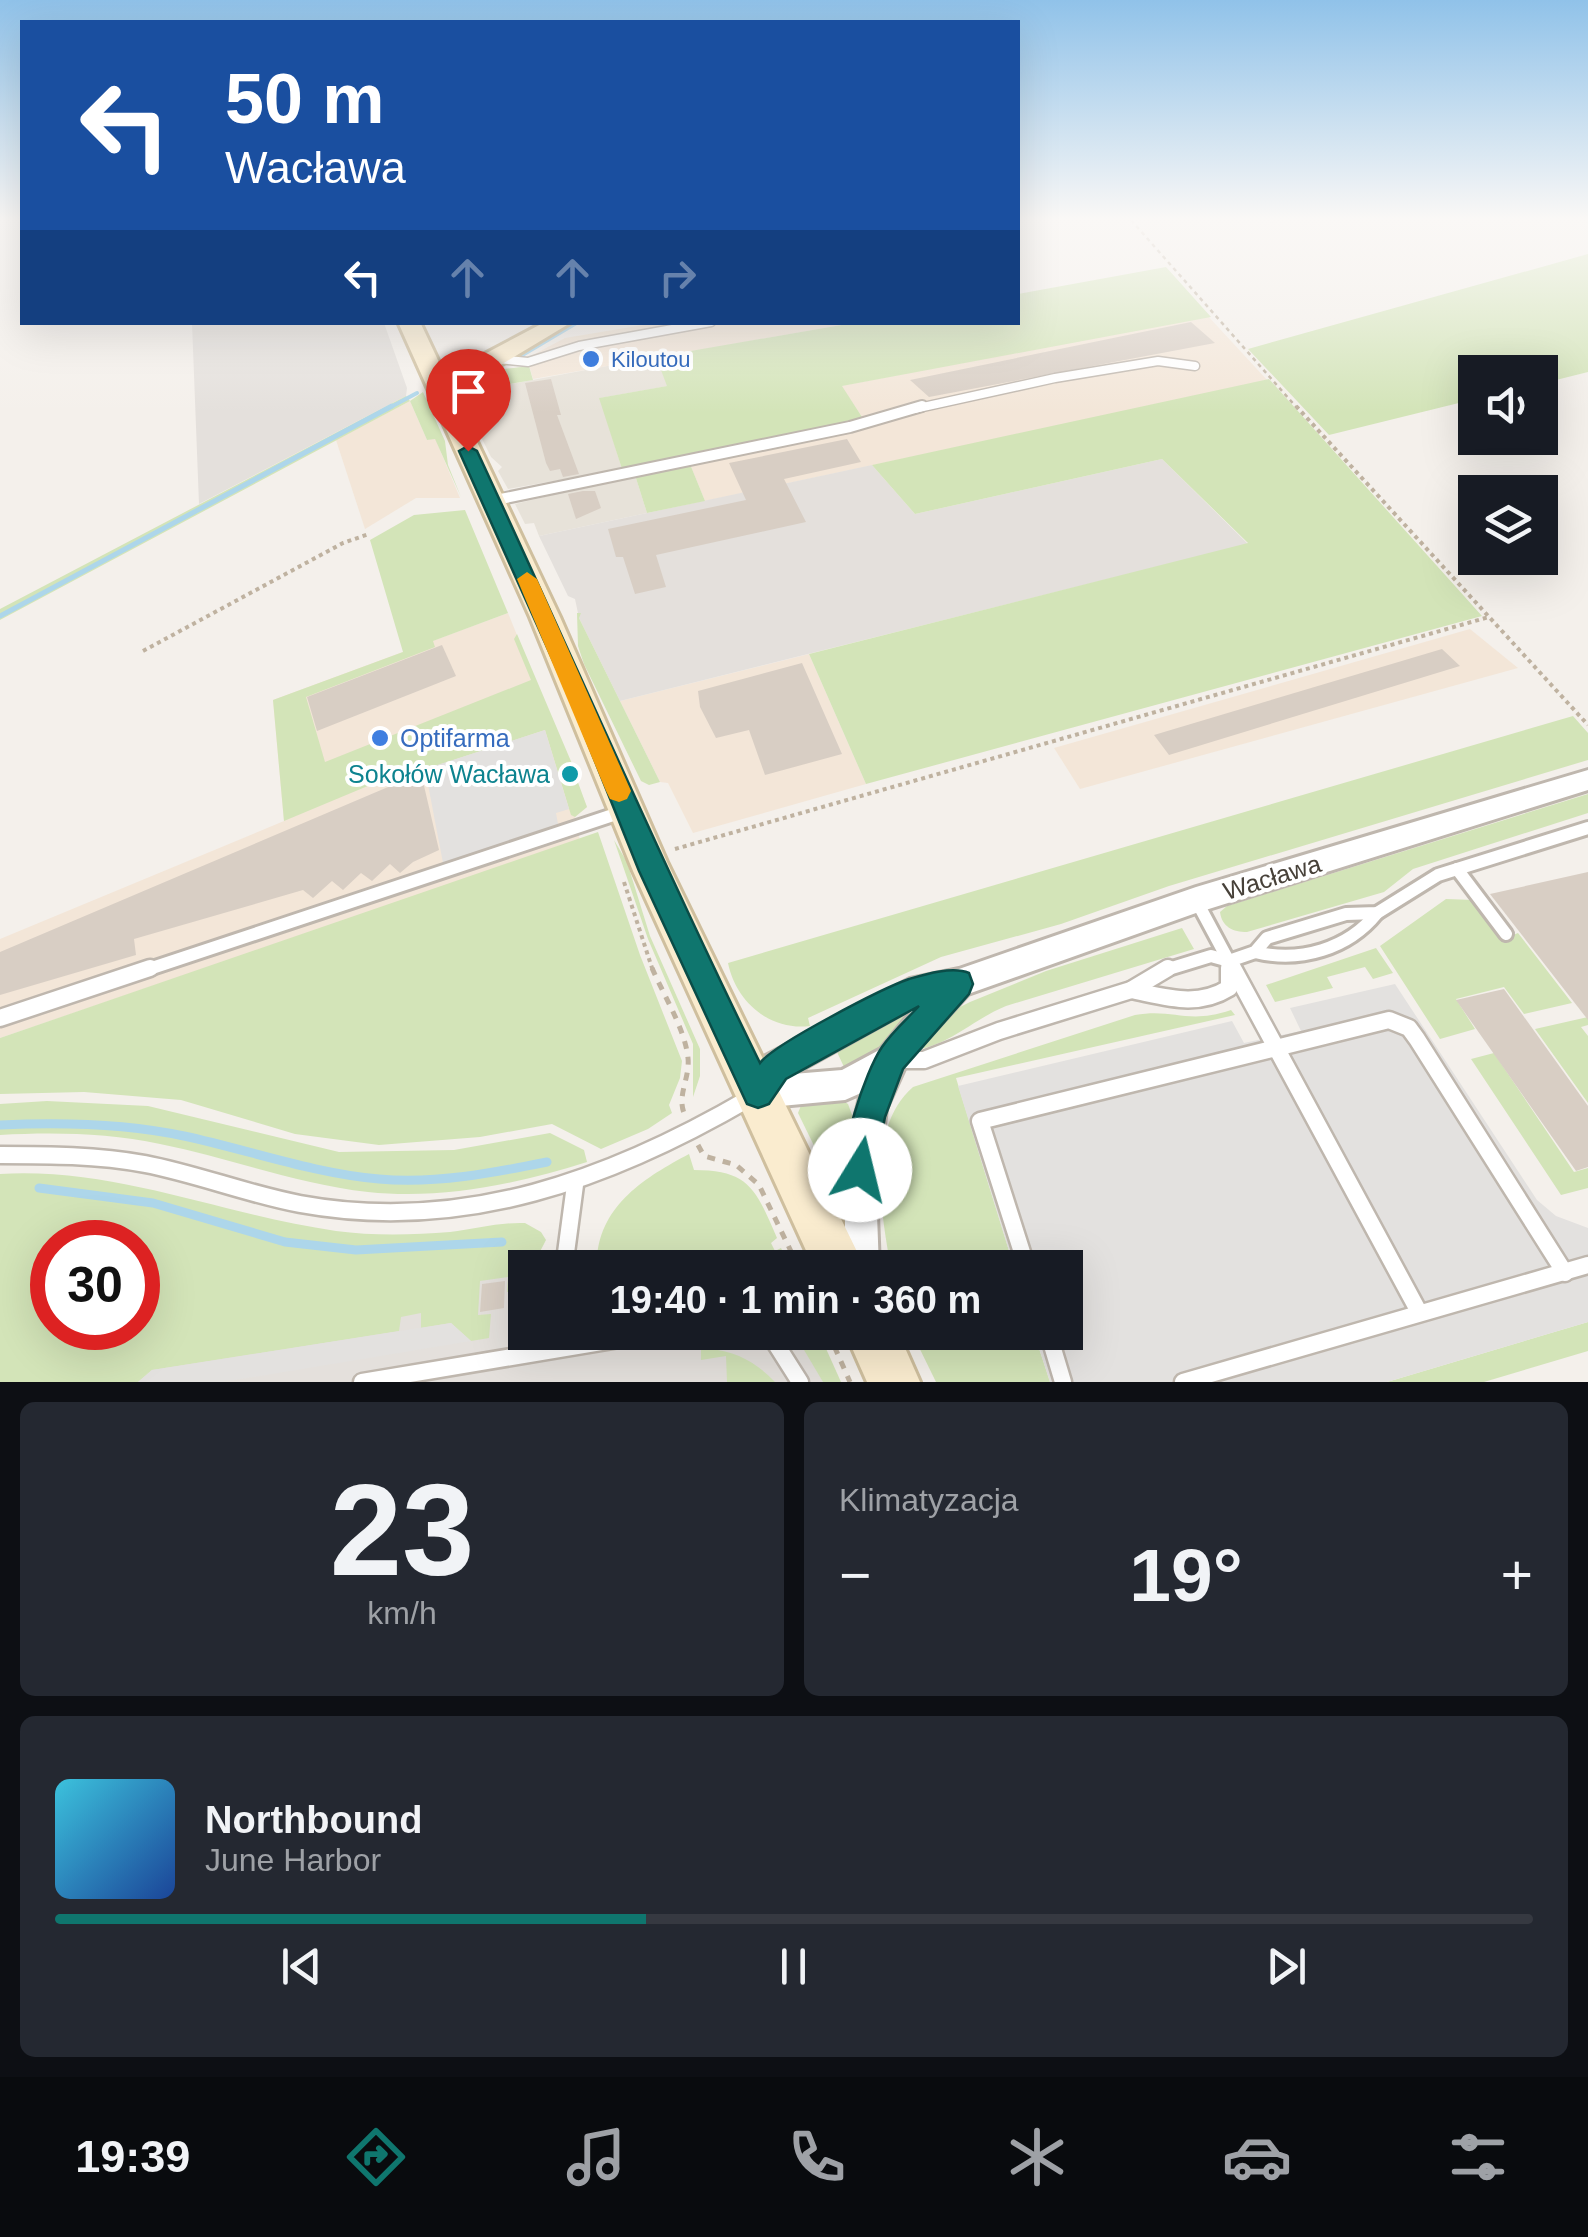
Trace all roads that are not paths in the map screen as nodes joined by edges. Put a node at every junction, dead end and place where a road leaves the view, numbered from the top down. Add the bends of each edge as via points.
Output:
1 (409, 325) edge
2 (557, 325) edge
3 (694, 325) edge
4 (498, 358) junction
5 (1195, 366) dead end
6 (437, 386) junction
7 (491, 501) junction
8 (1588, 780) edge
9 (626, 810) junction
10 (1588, 828) edge
11 (1456, 869) junction
12 (1196, 900) junction
13 (1377, 912) junction
14 (1506, 934) dead end
15 (1255, 952) junction
16 (1230, 961) junction
17 (959, 984) junction
18 (1132, 990) junction
19 (0, 1018) edge
20 (1278, 1050) junction
21 (892, 1059) junction
22 (758, 1093) junction
23 (0, 1155) edge
24 (575, 1185) junction
25 (566, 1250) edge
26 (832, 1250) edge
27 (861, 1250) edge
28 (1020, 1250) edge
29 (1588, 1265) edge
30 (1565, 1273) junction
31 (1418, 1312) junction
32 (516, 1350) edge
33 (780, 1350) edge
34 (879, 1350) edge
35 (1053, 1350) edge
36 (362, 1382) edge
37 (800, 1382) edge
38 (894, 1382) edge
39 (1063, 1382) edge
40 (1183, 1382) edge

1 - 6 street
2 - 4 street
3 - 4 lane via 528,362
4 - 6 street
5 - 7 lane via 1158,361 1055,378
6 - 7 street
7 - 9 street
8 - 12 street, Wacława
9 - 19 lane
9 - 22 street via 635,870
10 - 11 lane
11 - 13 lane
11 - 14 lane
12 - 16 lane
12 - 17 street, Wacława
13 - 15 lane via 1346,914 1266,938
13 - 15 lane via 1368,928 1328,946 1286,958
15 - 16 lane
16 - 18 lane via 1200,958
16 - 18 lane via 1229,988 1201,1000
16 - 20 lane
17 - 21 street, Wacława
17 - 22 street, Wacława via 910,993 843,1028 775,1068
18 - 21 lane via 924,1060
20 - 28 lane via 980,1121
20 - 30 lane via 1390,1020 1409,1028
20 - 31 lane
21 - 22 street, Wacława via 845,1085
21 - 27 street, Wacława via 864,1144
22 - 24 lane via 659,1150
22 - 26 street
23 - 24 lane via 145,1164 293,1202 375,1213 495,1205
24 - 25 lane
29 - 30 lane
30 - 31 lane
31 - 40 lane
32 - 36 lane
33 - 37 lane
34 - 38 street
35 - 39 lane

